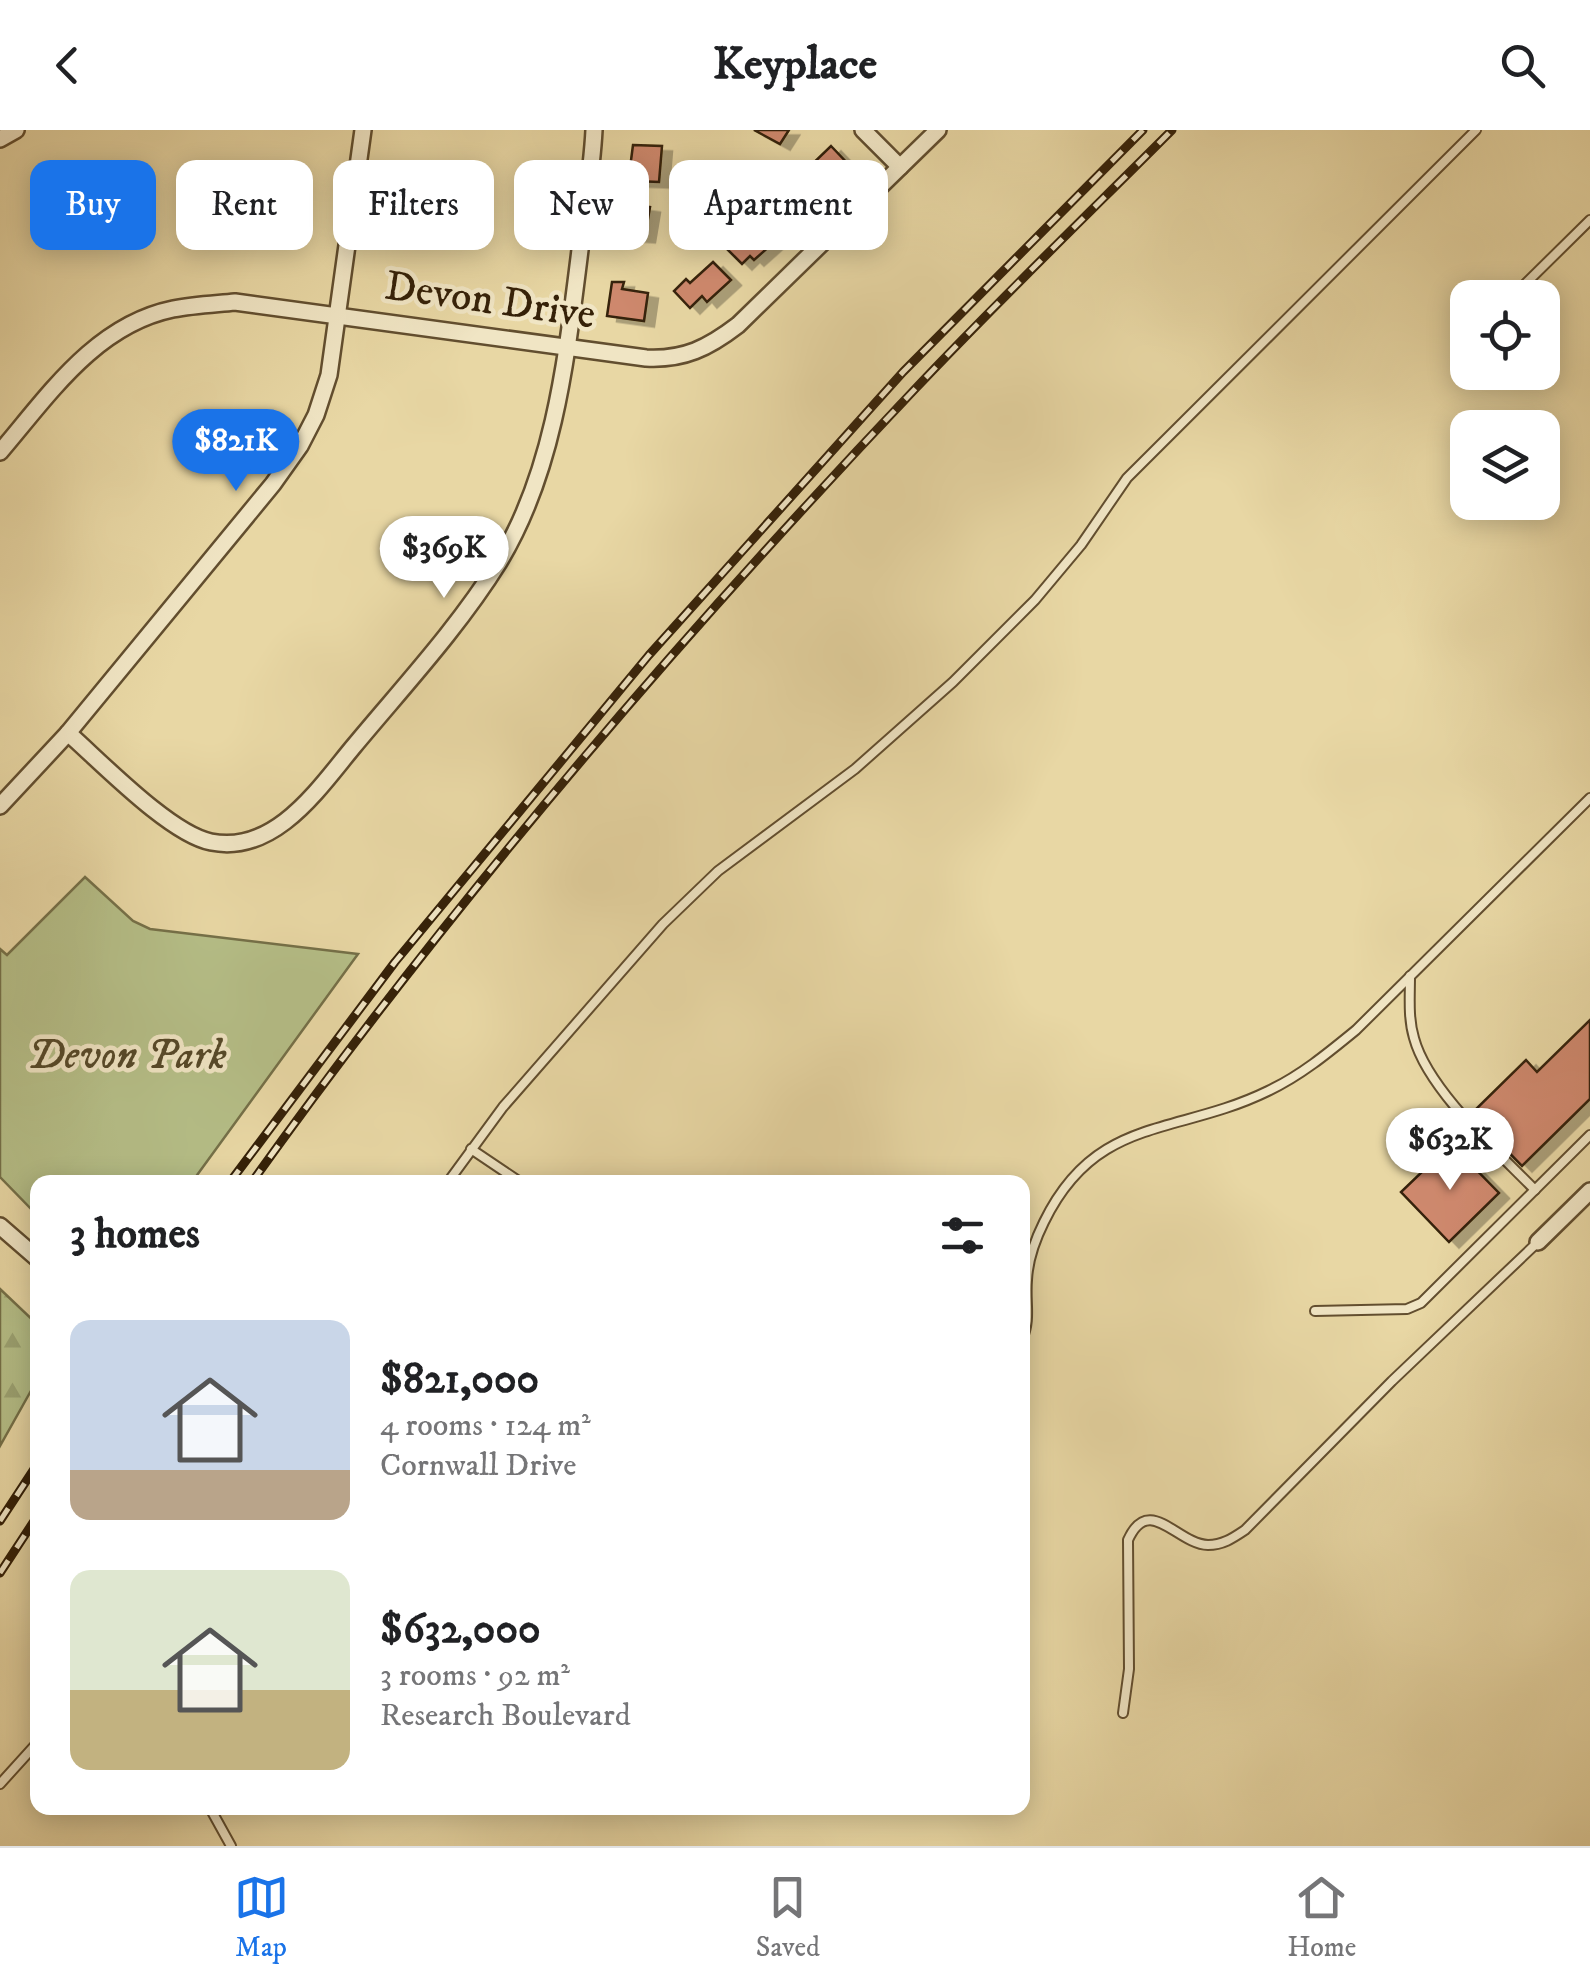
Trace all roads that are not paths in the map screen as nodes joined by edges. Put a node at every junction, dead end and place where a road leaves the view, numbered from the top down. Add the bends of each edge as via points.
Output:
1 (16, 130) edge
2 (363, 130) edge
3 (594, 130) edge
4 (863, 130) edge
5 (938, 130) edge
6 (1476, 130) edge
7 (0, 139) edge
8 (900, 167) junction
9 (1590, 220) edge
10 (1529, 280) edge
11 (338, 314) junction
12 (568, 348) junction
13 (0, 452) edge
14 (68, 733) junction
15 (1590, 798) edge
16 (0, 806) edge
17 (1410, 976) junction
18 (1590, 1135) edge
19 (471, 1148) junction
20 (453, 1175) edge
21 (510, 1175) edge
22 (1535, 1190) junction
23 (1590, 1192) edge
24 (0, 1226) edge
25 (1538, 1242) joint
26 (30, 1252) edge
27 (1030, 1256) edge
28 (1316, 1311) dead end
29 (1123, 1713) dead end
30 (30, 1751) edge
31 (0, 1784) edge
32 (214, 1815) edge
33 (231, 1846) edge

1 - 7 street
2 - 11 street
3 - 12 street
4 - 8 street
5 - 8 street, Devon Drive
6 - 19 lane via 1127,478 1045,589 953,682 855,769 718,870 663,924
8 - 12 street, Devon Drive via 712,346 669,359
9 - 10 lane
11 - 12 street, Devon Drive
11 - 13 street, Devon Drive via 235,302 169,310 113,334 74,364
11 - 14 street via 329,375 300,446
12 - 14 street via 544,460 499,562 330,775 280,827 242,842 210,842 176,827
14 - 16 street
15 - 17 lane
17 - 22 lane via 1410,1022 1424,1064
17 - 27 lane via 1296,1076 1238,1104 1105,1147 1060,1193
18 - 22 lane
19 - 20 lane
19 - 21 lane
22 - 28 lane via 1421,1303
23 - 25 street
24 - 26 street
25 - 29 lane via 1228,1542 1187,1541 1157,1520 1134,1528 1128,1540
30 - 31 lane
32 - 33 lane

